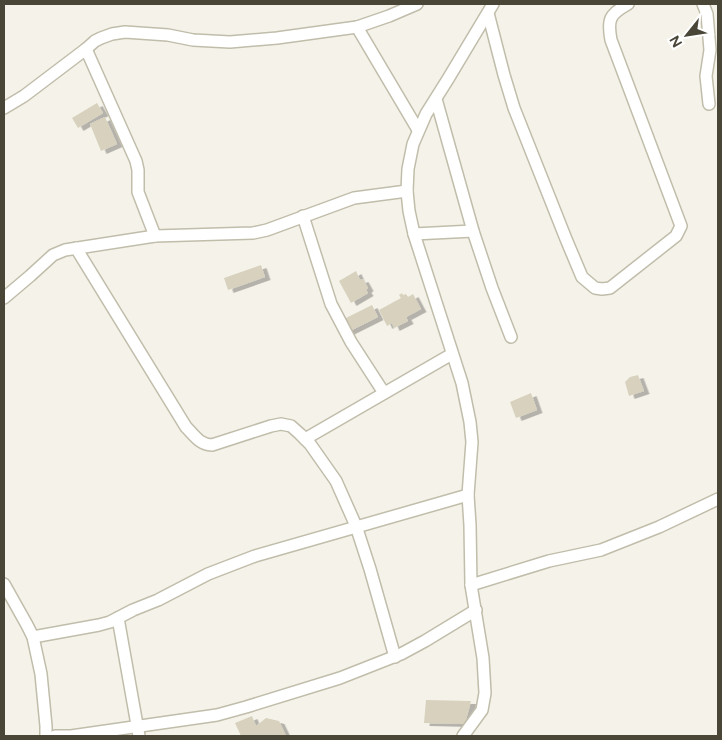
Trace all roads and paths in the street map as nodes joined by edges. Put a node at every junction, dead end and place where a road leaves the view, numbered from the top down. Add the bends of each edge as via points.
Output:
1 (417, 4) edge
2 (628, 4) edge
3 (703, 4) edge
4 (490, 9) edge
5 (358, 27) junction
6 (86, 49) junction
7 (436, 100) junction
8 (709, 104) dead end
9 (4, 108) edge
10 (418, 130) junction
11 (407, 191) junction
12 (303, 216) junction
13 (473, 231) junction
14 (414, 234) junction
15 (155, 236) junction
16 (76, 248) junction
17 (4, 298) edge
18 (511, 337) dead end
19 (452, 354) junction
20 (384, 393) junction
21 (305, 439) junction
22 (468, 494) junction
23 (718, 499) edge
24 (356, 526) junction
25 (4, 584) edge
26 (471, 585) junction
27 (476, 610) junction
28 (118, 618) junction
29 (33, 637) junction
30 (395, 657) junction
31 (139, 731) edge
32 (46, 736) edge
33 (55, 736) edge
34 (463, 736) edge

1 - 5 street
2 - 4 street via 612,17 609,28 611,40 681,226 676,236 662,248 610,288 602,289 595,288 582,277 566,239 514,108
3 - 8 street via 710,50 706,76
4 - 7 street
5 - 6 street via 230,42 125,32 101,38
5 - 10 street
6 - 9 street
6 - 15 street via 136,161 138,192
7 - 10 street
7 - 13 street
10 - 11 street via 408,169
11 - 12 street via 354,198
11 - 14 street
12 - 15 street via 253,233
12 - 20 street via 331,304
13 - 14 street
13 - 18 street
14 - 19 street
15 - 16 street
16 - 17 street via 53,255
16 - 21 street via 186,426 198,440 212,445 281,424 291,426
19 - 20 street
19 - 22 street via 470,422 472,442
20 - 21 street
21 - 24 street via 336,481
22 - 24 street
22 - 26 street
23 - 26 street via 601,550 548,561
24 - 28 street via 254,556 208,574
24 - 30 street
25 - 29 street
26 - 27 street
27 - 30 street
27 - 34 street via 485,693 482,710
28 - 29 street via 99,625
28 - 31 street
29 - 32 street
30 - 31 street via 340,678 217,715
31 - 33 street

